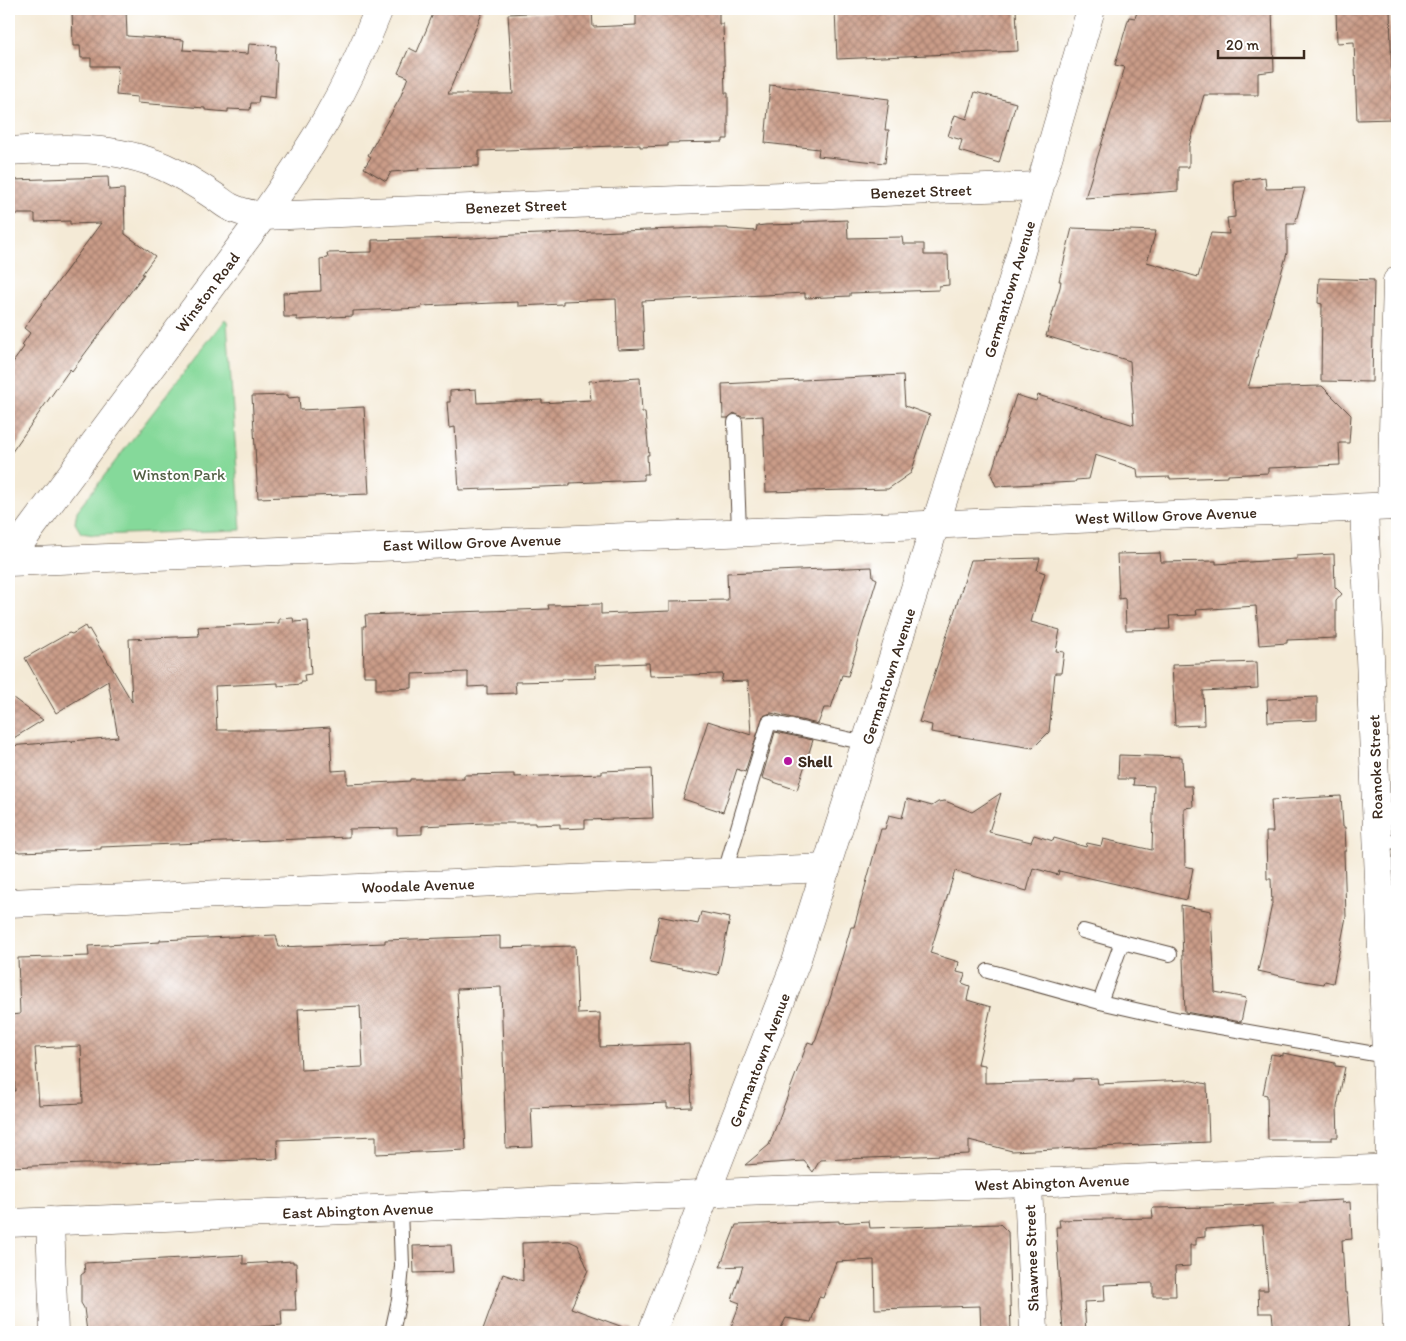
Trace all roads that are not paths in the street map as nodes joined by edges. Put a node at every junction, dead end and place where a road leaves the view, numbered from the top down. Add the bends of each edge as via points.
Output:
1 (379, 9) edge
2 (1091, 9) edge
3 (9, 150) edge
4 (1039, 186) junction
5 (264, 216) junction
6 (1397, 281) edge
7 (735, 422) dead end
8 (1394, 506) edge
9 (1364, 508) junction
10 (935, 525) junction
11 (739, 531) junction
12 (9, 560) edge
13 (866, 743) junction
14 (1388, 842) edge
15 (827, 868) junction
16 (725, 872) junction
17 (9, 903) edge
18 (1389, 916) edge
19 (1083, 931) dead end
20 (1122, 942) junction
21 (1170, 954) dead end
22 (988, 971) dead end
23 (1100, 1002) junction
24 (1386, 1056) junction
25 (1394, 1168) edge
26 (1028, 1183) junction
27 (707, 1194) junction
28 (400, 1208) junction
29 (50, 1221) junction
30 (9, 1223) edge
31 (1397, 1326) edge
32 (54, 1332) edge
33 (392, 1332) edge
34 (652, 1332) edge
35 (1034, 1332) edge

1 - 5 street, Winston Road via 350,76 326,120
2 - 4 street, Germantown Avenue
3 - 5 street, Benezet Street via 115,152 164,167 231,208
4 - 5 street, Benezet Street
4 - 10 street, Germantown Avenue via 1010,290
5 - 12 street, Winston Road
6 - 8 street
7 - 11 lane
8 - 9 street, West Willow Grove Avenue
9 - 10 street, West Willow Grove Avenue
9 - 14 street, Roanoke Street
10 - 11 street, East Willow Grove Avenue
10 - 13 street, Germantown Avenue
11 - 12 street, East Willow Grove Avenue
13 - 15 street, Germantown Avenue
13 - 16 lane via 769,722
14 - 18 street, Roanoke Street
15 - 16 street, Woodale Avenue
15 - 27 street, Germantown Avenue via 796,962
16 - 17 street, Woodale Avenue
18 - 24 street, Roanoke Street
19 - 20 lane
20 - 21 lane
20 - 23 lane
22 - 23 lane
23 - 24 lane via 1180,1020
24 - 25 street, Roanoke Street
25 - 26 street, West Abington Avenue
25 - 31 street, Roanoke Street
26 - 27 street, West Abington Avenue
26 - 35 street, Shawnee Street
27 - 28 street, East Abington Avenue
27 - 34 street, Germantown Avenue
28 - 29 street, East Abington Avenue
28 - 33 lane via 402,1266
29 - 30 street, East Abington Avenue
29 - 32 street

